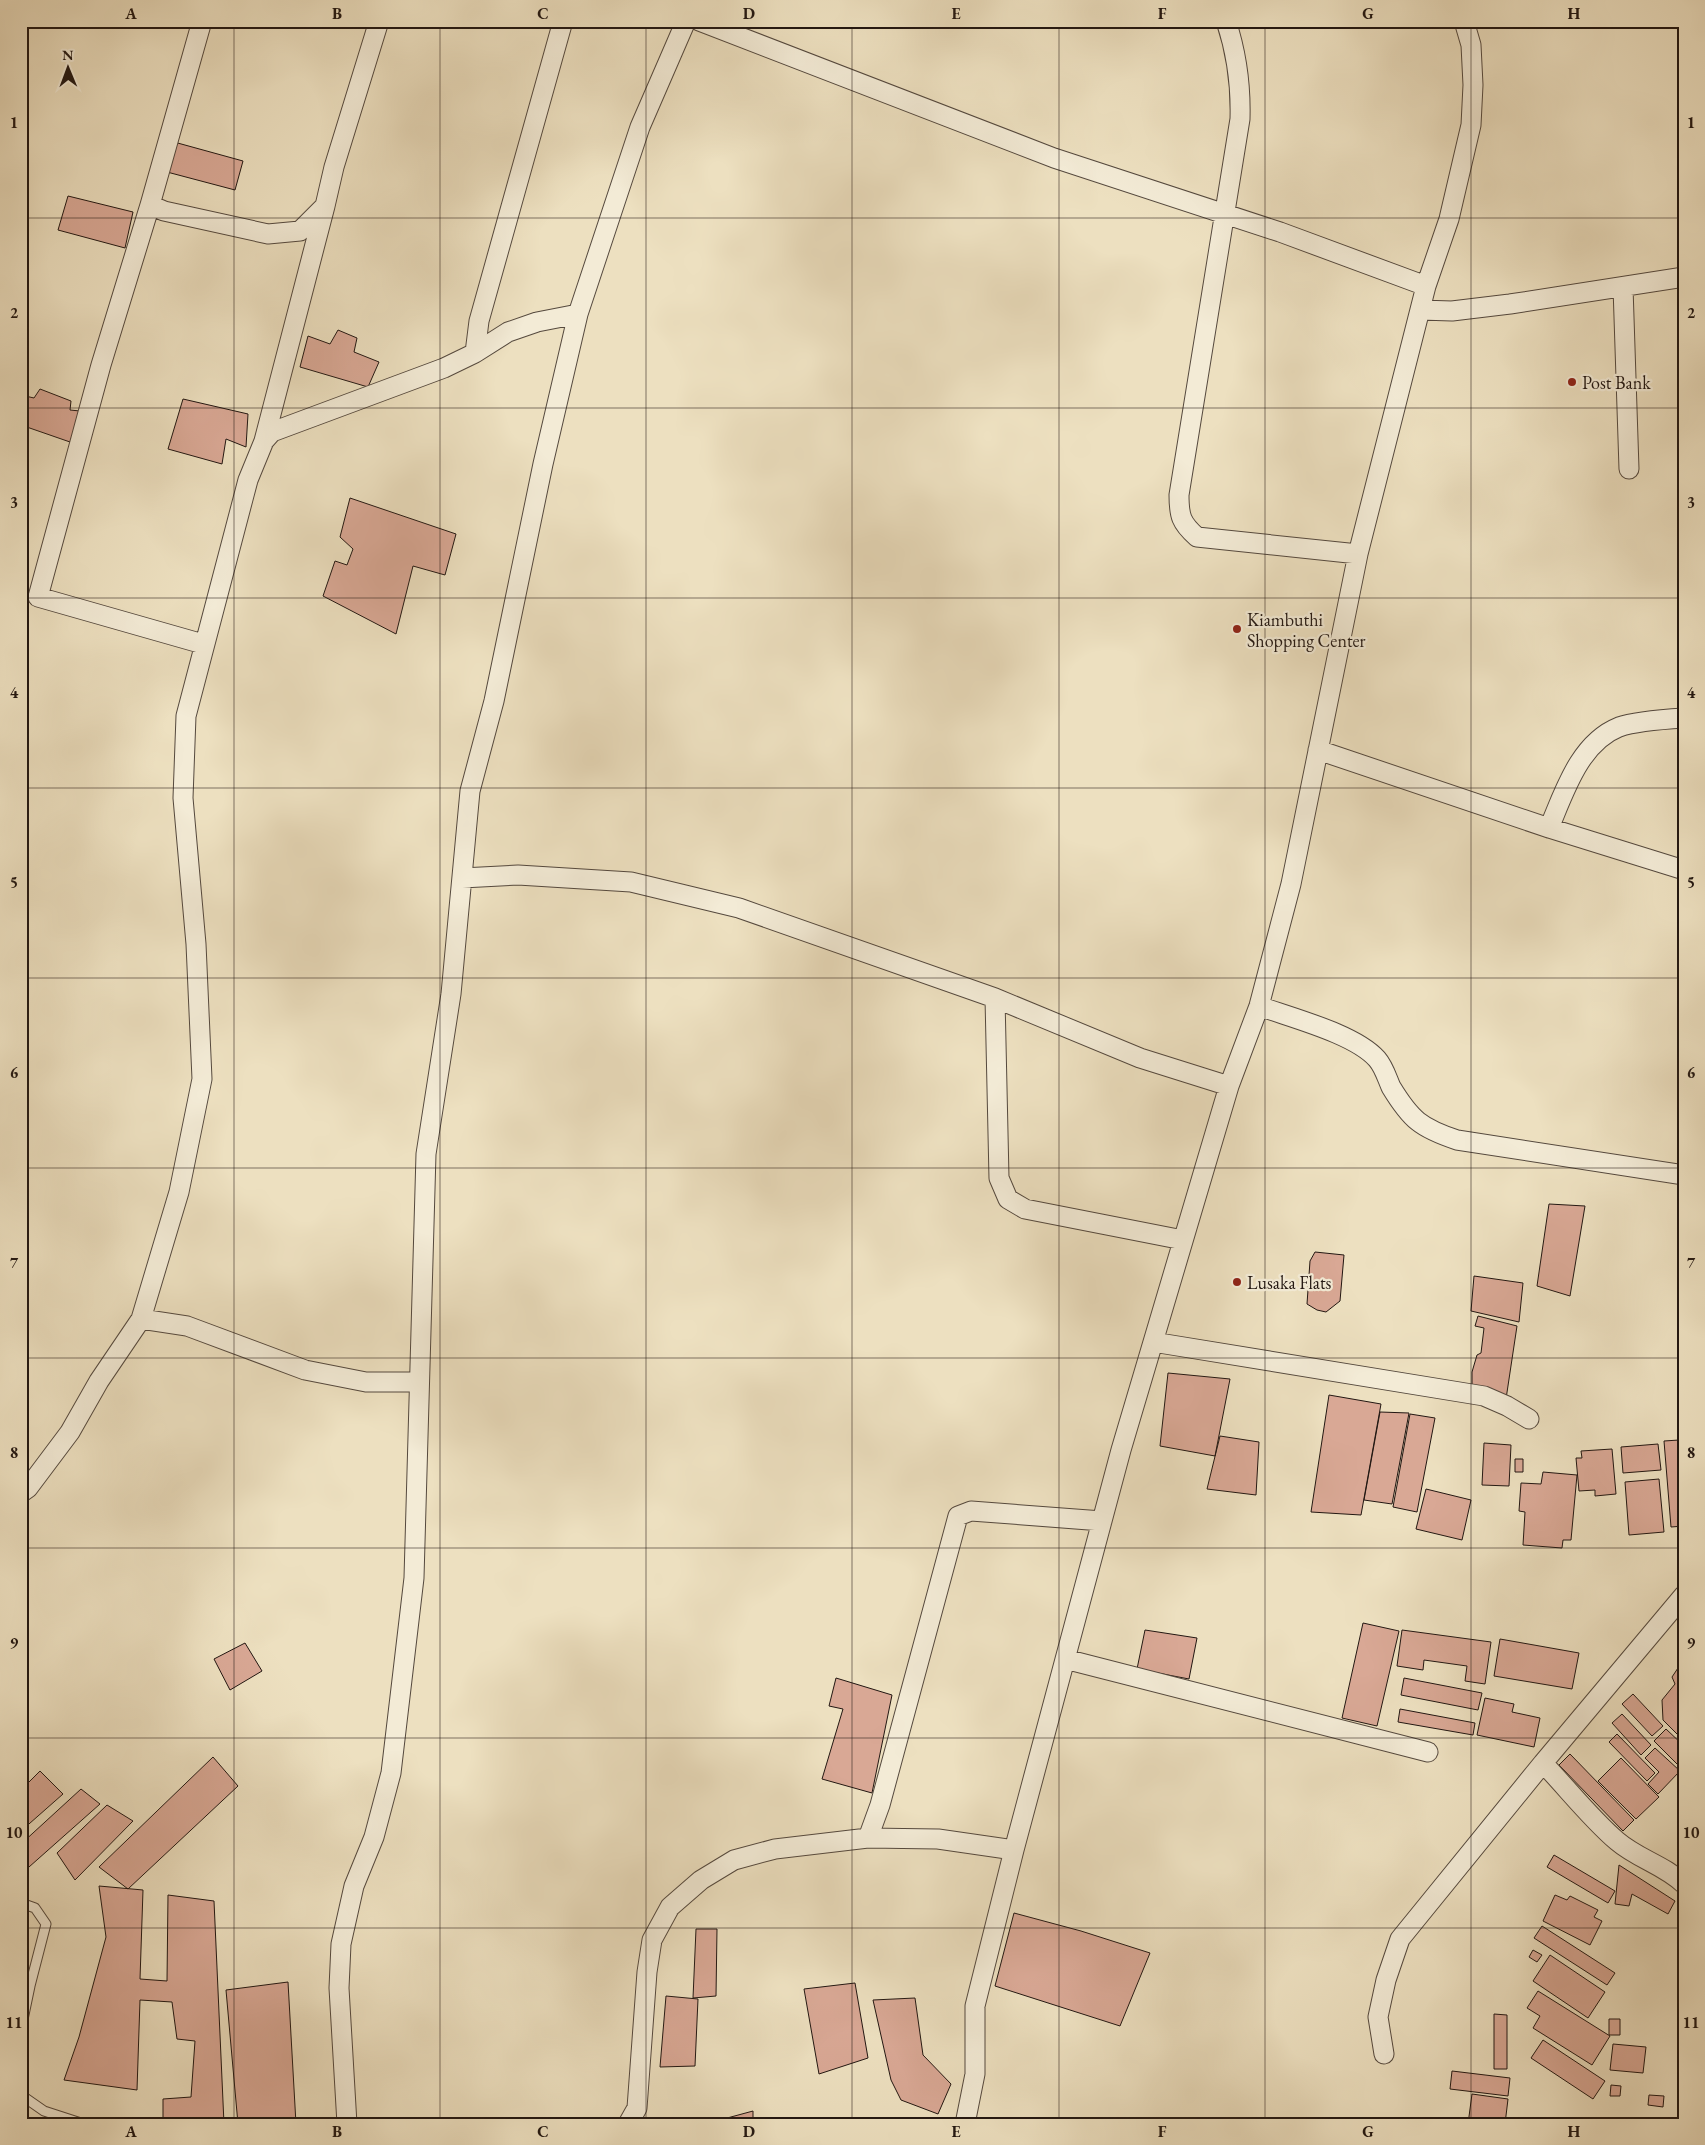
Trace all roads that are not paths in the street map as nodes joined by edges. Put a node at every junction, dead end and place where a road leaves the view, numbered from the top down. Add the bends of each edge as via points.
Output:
1 (202, 21) edge
2 (378, 21) edge
3 (563, 21) edge
4 (686, 21) edge
5 (699, 21) edge
6 (1226, 21) edge
7 (1464, 21) edge
8 (150, 205) junction
9 (325, 206) junction
10 (1224, 214) junction
11 (1684, 277) edge
12 (1426, 286) junction
13 (1623, 287) junction
14 (1420, 310) junction
15 (578, 314) junction
16 (475, 353) junction
17 (264, 441) junction
18 (1629, 469) dead end
19 (1358, 554) junction
20 (29, 594) edge
21 (203, 644) junction
22 (1684, 718) edge
23 (1318, 750) junction
24 (1549, 828) junction
25 (1684, 870) edge
26 (462, 878) junction
27 (995, 998) junction
28 (1259, 1006) junction
29 (1230, 1086) junction
30 (1684, 1175) edge
31 (1183, 1240) junction
32 (141, 1319) junction
33 (1153, 1342) junction
34 (418, 1382) junction
35 (1529, 1420) dead end
36 (21, 1494) edge
37 (1102, 1521) junction
38 (1684, 1595) edge
39 (1065, 1659) junction
40 (1428, 1752) dead end
41 (1543, 1763) junction
42 (868, 1838) junction
43 (1014, 1850) junction
44 (1684, 1884) edge
45 (21, 1903) edge
46 (21, 2029) edge
47 (1384, 2054) dead end
48 (21, 2095) edge
49 (84, 2124) edge
50 (347, 2124) edge
51 (628, 2124) edge
52 (965, 2124) edge

1 - 8 street
2 - 9 street
3 - 16 street via 479,321
4 - 15 street via 640,127
5 - 10 street via 1054,158
6 - 10 street via 1241,92 1240,119
7 - 12 street via 1471,45 1471,125 1449,220
8 - 9 street via 268,234 300,231
8 - 20 street
9 - 17 street
10 - 12 street
10 - 19 street via 1179,495 1184,526 1197,537
11 - 13 street
12 - 14 street
13 - 14 street via 1452,311
13 - 18 street
14 - 19 street
15 - 16 street via 508,332
15 - 26 street via 494,701 470,791
16 - 17 street via 405,384 272,432
17 - 21 street via 248,480
19 - 23 street
20 - 21 street
21 - 32 street via 186,716 183,798 196,944 202,1079 179,1192
22 - 24 street via 1620,727 1597,741 1574,771
23 - 24 street
23 - 28 street via 1292,884
24 - 25 street
26 - 27 street via 518,875 631,882 740,908
26 - 34 street via 451,994 426,1154
27 - 29 street via 1140,1058
27 - 31 street via 999,1178 1008,1198 1025,1209
28 - 29 street
28 - 30 street via 1358,1043 1378,1060 1391,1087 1413,1119 1430,1131 1457,1140
29 - 31 street
31 - 33 street
32 - 34 street via 187,1326 305,1370 366,1382
32 - 36 street via 99,1381 70,1432
33 - 35 street via 1484,1396
33 - 37 street
34 - 50 street via 414,1578 391,1773 374,1837 354,1886 341,1944 339,1988
37 - 39 street
37 - 42 street via 971,1511 958,1516 880,1805
38 - 41 street
39 - 40 street
39 - 43 street
41 - 44 street via 1616,1841 1642,1859 1671,1872
41 - 47 street via 1400,1940 1378,2016
42 - 43 street via 938,1840
42 - 51 street via 775,1849 734,1860 701,1880 670,1906 652,1940 637,2108
43 - 52 street via 976,2006 975,2074
45 - 46 lane via 35,1908 46,1924
48 - 49 lane via 44,2111

